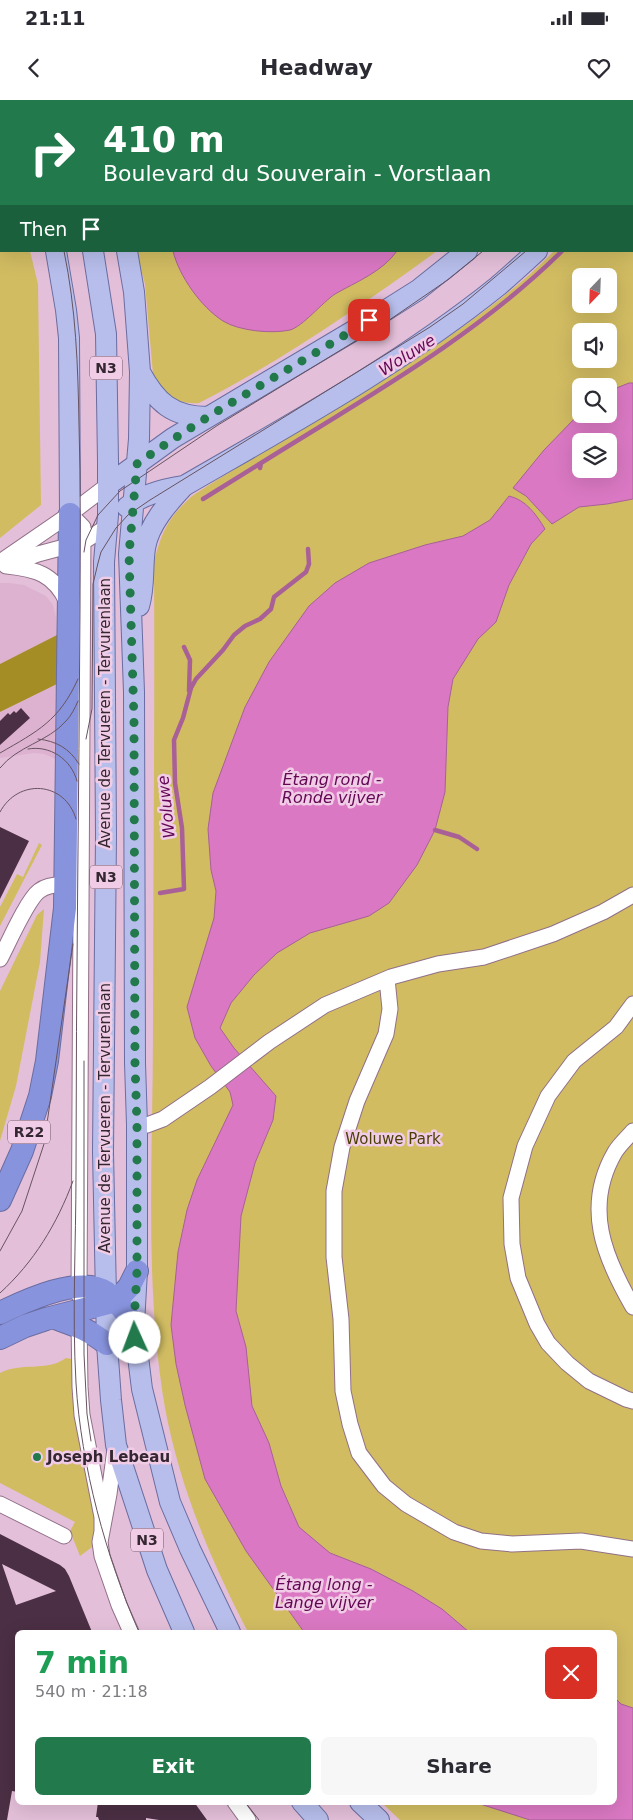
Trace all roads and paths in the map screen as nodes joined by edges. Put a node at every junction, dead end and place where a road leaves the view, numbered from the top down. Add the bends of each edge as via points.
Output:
1 (56, 252) edge
2 (93, 252) edge
3 (127, 252) edge
4 (467, 252) edge
5 (537, 252) edge
6 (140, 372) junction
7 (208, 417) junction
8 (137, 464) junction
9 (108, 485) junction
10 (184, 486) junction
11 (135, 500) junction
12 (70, 514) junction
13 (108, 526) junction
14 (76, 544) junction
15 (2, 565) edge
16 (69, 604) junction
17 (132, 632) junction
18 (68, 685) junction
19 (82, 704) junction
20 (73, 885) junction
21 (633, 895) edge
22 (0, 959) edge
23 (387, 979) junction
24 (633, 1004) edge
25 (147, 1125) dead end
26 (633, 1131) edge
27 (0, 1200) edge
28 (137, 1271) junction
29 (79, 1286) junction
30 (109, 1299) junction
31 (633, 1307) edge
32 (0, 1313) edge
33 (79, 1318) junction
34 (134, 1324) junction
35 (0, 1338) edge
36 (107, 1344) junction
37 (633, 1401) edge
38 (116, 1445) junction
39 (0, 1504) edge
40 (102, 1530) junction
41 (64, 1536) dead end
42 (633, 1549) edge
43 (130, 1630) edge
44 (183, 1630) edge
45 (229, 1630) edge
46 (237, 1805) edge
47 (305, 1805) edge
48 (363, 1805) edge
49 (248, 1820) edge
50 (318, 1820) edge
51 (379, 1820) edge

1 - 12 main road via 69,338
2 - 9 main road, Avenue de Tervueren - Tervurenlaan / N3 via 106,334
3 - 6 main road, Avenue de Tervueren - Tervurenlaan / N3 via 134,292
4 - 7 main road via 418,290
5 - 10 main road via 441,329
6 - 7 main road via 150,390 174,411
6 - 8 main road, Avenue de Tervueren - Tervurenlaan / N3
7 - 8 main road
8 - 9 main road
8 - 11 main road, Avenue de Tervueren - Tervurenlaan / N3
9 - 12 street
9 - 13 main road, Avenue de Tervueren - Tervurenlaan / N3
10 - 11 main road
10 - 17 main road via 164,509 145,548 143,594
11 - 13 main road
11 - 17 main road, Avenue de Tervueren - Tervurenlaan / N3 via 129,554
12 - 14 highway
12 - 15 street
13 - 14 street
13 - 30 main road, Avenue de Tervueren - Tervurenlaan / N3 via 104,562 104,1152
14 - 15 street
14 - 16 highway
14 - 19 street, Avenue de Tervueren - Tervurenlaan
15 - 16 street via 28,568 43,574 61,589
16 - 18 highway
17 - 28 main road, Avenue de Tervueren - Tervurenlaan / N3
18 - 19 street
18 - 20 highway
19 - 20 street, Avenue de Tervueren - Tervurenlaan
20 - 22 street via 52,885 39,890 31,899
20 - 27 highway, R22 via 65,908 47,1060 32,1123
20 - 29 street, Avenue de Tervueren - Tervurenlaan
21 - 23 street via 553,934 484,957 438,964
23 - 25 street via 324,1006 162,1119
23 - 42 street via 390,1009 386,1034 357,1101 342,1147 334,1191 334,1257 341,1319 343,1391 359,1453 384,1486 406,1504 454,1532 481,1541 512,1544 581,1540
24 - 37 street via 616,1027 574,1061 548,1096 525,1146 511,1198 512,1244 518,1278 548,1343 589,1381
26 - 31 street via 616,1151 601,1182 598,1219 617,1279
28 - 30 highway via 129,1287
28 - 34 main road, Avenue de Tervueren - Tervurenlaan / N3
29 - 30 highway via 90,1286
29 - 32 highway via 38,1297
29 - 33 street, Avenue de Tervueren - Tervurenlaan
30 - 33 highway
30 - 34 highway
30 - 36 main road, Avenue de Tervueren - Tervurenlaan / N3
33 - 35 highway via 55,1318 25,1326
33 - 36 highway
33 - 40 street, Avenue de Tervueren - Tervurenlaan via 82,1415
34 - 45 main road, Avenue de Tervueren - Tervurenlaan / N3 via 142,1389 170,1502
36 - 38 main road, Avenue de Tervueren - Tervurenlaan / N3
38 - 40 street, Avenue de Tervueren - Tervurenlaan
38 - 44 main road, Avenue de Tervueren - Tervurenlaan / N3 via 157,1570
39 - 41 street
40 - 43 street, Avenue de Tervueren - Tervurenlaan via 102,1556
46 - 49 street
47 - 50 main road
48 - 51 main road

